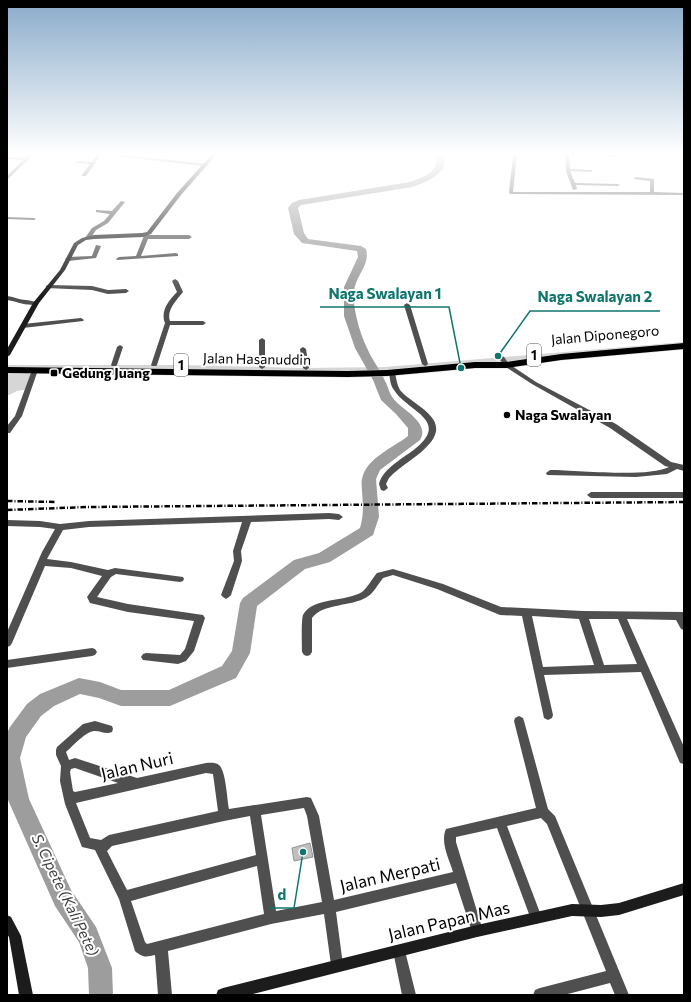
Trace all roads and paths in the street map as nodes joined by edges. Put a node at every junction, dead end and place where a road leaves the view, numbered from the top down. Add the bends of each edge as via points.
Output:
1 (123, 202) dead end
2 (173, 202) edge
3 (98, 211) dead end
4 (113, 213) junction
5 (7, 218) edge
6 (34, 218) dead end
7 (147, 236) junction
8 (189, 237) dead end
9 (88, 238) junction
10 (98, 246) dead end
11 (176, 255) dead end
12 (138, 257) junction
13 (68, 258) junction
14 (119, 259) dead end
15 (175, 281) dead end
16 (48, 287) junction
17 (126, 291) dead end
18 (7, 298) edge
19 (36, 303) junction
20 (407, 305) dead end
21 (81, 320) dead end
22 (168, 323) junction
23 (203, 323) dead end
24 (23, 326) junction
25 (262, 340) dead end
26 (684, 342) edge
27 (684, 346) edge
28 (120, 347) dead end
29 (303, 349) dead end
30 (7, 355) edge
31 (504, 361) junction
32 (7, 365) edge
33 (114, 365) junction
34 (154, 365) junction
35 (262, 367) junction
36 (427, 367) junction
37 (306, 368) junction
38 (7, 370) edge
39 (35, 370) junction
40 (352, 371) junction
41 (388, 371) junction
42 (7, 431) edge
43 (675, 467) junction
44 (684, 468) edge
45 (550, 473) dead end
46 (384, 488) dead end
47 (591, 495) dead end
48 (684, 495) edge
49 (339, 517) dead end
50 (247, 520) junction
51 (7, 523) edge
52 (60, 527) junction
53 (42, 562) junction
54 (108, 574) junction
55 (180, 579) dead end
56 (226, 596) dead end
57 (526, 612) junction
58 (583, 615) junction
59 (621, 616) junction
60 (682, 616) edge
61 (684, 626) edge
62 (8, 640) edge
63 (92, 652) dead end
64 (307, 652) dead end
65 (146, 657) dead end
66 (7, 664) edge
67 (644, 668) junction
68 (600, 669) junction
69 (540, 672) junction
70 (548, 715) dead end
71 (519, 721) dead end
72 (108, 729) dead end
73 (684, 760) edge
74 (66, 766) junction
75 (135, 784) junction
76 (70, 795) junction
77 (255, 810) junction
78 (543, 812) junction
79 (224, 815) junction
80 (500, 821) junction
81 (103, 846) junction
82 (262, 859) junction
83 (460, 876) junction
84 (684, 889) edge
85 (124, 897) junction
86 (329, 907) junction
87 (587, 910) junction
88 (271, 918) junction
89 (536, 918) junction
90 (7, 921) edge
91 (477, 931) junction
92 (161, 946) junction
93 (399, 950) junction
94 (337, 965) junction
95 (614, 975) junction
96 (230, 994) edge
97 (26, 995) edge
98 (164, 995) edge
99 (409, 995) edge
100 (540, 995) edge
101 (622, 995) edge

1 - 4 street
2 - 7 main road
3 - 4 street
4 - 9 street via 106,222 94,229
5 - 6 street
7 - 8 street
7 - 9 main road
7 - 12 street
9 - 13 main road via 76,244
10 - 13 street via 94,257
11 - 12 street
12 - 14 street
13 - 16 main road
15 - 22 street via 180,292 169,306 166,318
16 - 17 street
16 - 19 main road
18 - 19 street
19 - 24 main road
20 - 36 street
21 - 24 street
22 - 23 street
22 - 34 street
24 - 30 main road
25 - 35 street
26 - 31 highway, Jalan Diponegoro / 1
27 - 31 highway, Jalan Diponegoro / 1
28 - 33 street
29 - 37 street
31 - 36 highway, Jalan Diponegoro / 1
31 - 43 street via 556,396 613,426
32 - 33 highway, Jalan Hasanuddin / 1
33 - 34 highway, Jalan Hasanuddin / 1
34 - 35 highway, Jalan Hasanuddin / 1
35 - 37 highway, Jalan Hasanuddin / 1
36 - 41 highway, Jalan Diponegoro / 1
37 - 40 highway, Jalan Hasanuddin / 1
38 - 39 highway, Jalan Hasanuddin / 1
39 - 40 highway, Jalan Hasanuddin / 1
39 - 42 street via 18,416
40 - 41 highway, Jalan Hasanuddin / 1
41 - 46 street via 396,389 426,415 433,428 430,437 417,452 382,482
43 - 44 street
43 - 45 street via 668,471 630,474
47 - 48 street
49 - 50 street
50 - 52 street
50 - 56 street via 237,551 238,561
51 - 52 street
52 - 53 street
53 - 54 street
53 - 62 street
54 - 55 street via 116,571
54 - 65 street via 92,597 93,600 128,608 200,618 189,651 183,658 178,660
57 - 58 street
57 - 64 street via 500,611 440,586 389,572 377,578 370,590 364,594 348,601 322,606 309,614
57 - 69 street
58 - 59 street
58 - 68 street
59 - 60 street
59 - 67 street
60 - 61 street
63 - 66 street
67 - 68 street
67 - 73 street
68 - 69 street
69 - 70 street
71 - 78 street
72 - 74 street via 92,726 84,729 61,750
74 - 75 street via 75,763
74 - 76 street via 64,771
75 - 76 street, Jalan Nuri via 74,798
75 - 79 street, Jalan Nuri via 214,768 218,772
76 - 81 street via 77,823 86,843
77 - 79 street
77 - 82 street
77 - 86 street via 308,803
78 - 80 street
78 - 87 street via 551,820
79 - 81 street via 110,841
80 - 83 street via 450,833 449,839
80 - 89 street
81 - 85 street via 101,851
82 - 85 street
82 - 88 street
83 - 86 street, Jalan Merpati
83 - 91 street
84 - 87 main road, Jalan Papan Mas via 619,909
85 - 92 street, Jalan Merpati via 142,949 148,951
86 - 88 street, Jalan Merpati
86 - 94 street
87 - 89 main road, Jalan Papan Mas via 572,910
87 - 95 street
88 - 92 street, Jalan Merpati
89 - 91 main road, Jalan Papan Mas
90 - 97 main road via 15,936
91 - 93 main road, Jalan Papan Mas
92 - 98 street
93 - 94 main road, Jalan Papan Mas
93 - 99 street
94 - 96 main road, Jalan Papan Mas
95 - 100 street
95 - 101 street

